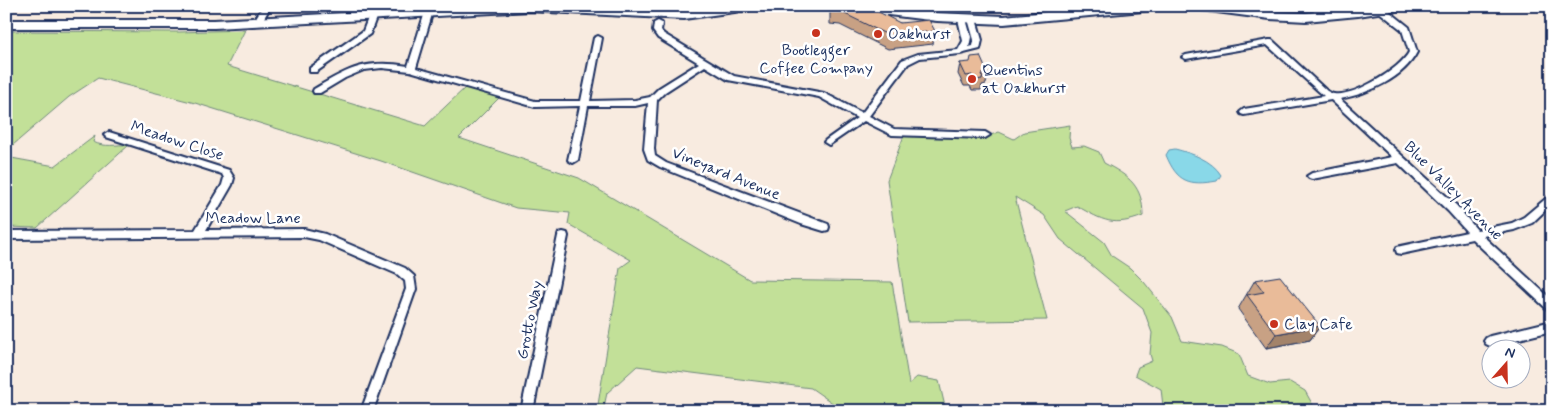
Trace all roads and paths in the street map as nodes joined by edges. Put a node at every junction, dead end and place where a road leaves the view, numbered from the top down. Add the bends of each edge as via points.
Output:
1 (267, 6) edge
2 (544, 6) edge
3 (749, 6) edge
4 (848, 6) edge
5 (1153, 6) edge
6 (1201, 6) edge
7 (1313, 6) edge
8 (1397, 6) edge
9 (1129, 7) edge
10 (605, 8) edge
11 (1226, 8) edge
12 (1381, 9) junction
13 (430, 11) junction
14 (373, 15) junction
15 (1323, 16) junction
16 (967, 19) junction
17 (258, 21) junction
18 (658, 23) dead end
19 (6, 24) edge
20 (598, 38) dead end
21 (1186, 58) dead end
22 (706, 62) junction
23 (411, 69) junction
24 (314, 70) dead end
25 (317, 91) dead end
26 (1332, 97) junction
27 (653, 99) junction
28 (585, 104) junction
29 (1244, 112) dead end
30 (864, 117) junction
31 (109, 135) dead end
32 (985, 135) dead end
33 (829, 142) dead end
34 (1400, 159) junction
35 (573, 160) dead end
36 (1312, 176) dead end
37 (1552, 198) edge
38 (824, 227) dead end
39 (198, 234) junction
40 (6, 235) edge
41 (1475, 235) junction
42 (563, 236) dead end
43 (1401, 250) dead end
44 (1552, 307) edge
45 (1552, 326) edge
46 (1494, 340) edge
47 (367, 411) edge
48 (527, 411) edge

1 - 17 street
2 - 10 main road
2 - 13 main road
3 - 10 main road via 684,15
4 - 16 main road
5 - 9 main road
6 - 11 main road
7 - 15 street
8 - 12 main road
9 - 16 main road via 1028,19
11 - 15 main road via 1283,16
12 - 15 main road
12 - 26 street via 1408,31 1413,47 1410,60 1359,92
13 - 14 main road
13 - 23 street
14 - 17 main road
14 - 24 street via 366,32
16 - 30 street via 978,44 975,48 918,56 905,62
17 - 19 main road via 176,25
18 - 22 street via 657,31 661,36
20 - 28 street
21 - 26 street, Blue Valley Avenue via 1269,42
22 - 27 street
22 - 30 street via 736,79 821,95
23 - 25 street via 364,66
23 - 28 street via 532,103
26 - 29 street
26 - 34 street, Blue Valley Avenue
27 - 28 street via 635,103
27 - 38 street, Vineyard Avenue via 649,149 654,160 758,204
28 - 35 street
30 - 32 street via 894,133
30 - 33 street
31 - 39 street, Meadow Close via 226,172 229,178 227,185
34 - 36 street
34 - 41 street, Blue Valley Avenue via 1452,208
37 - 41 street via 1524,223
39 - 40 street, Meadow Lane
39 - 47 street, Meadow Lane via 310,234 406,275 411,289
41 - 43 street
41 - 44 street, Blue Valley Avenue
42 - 48 street, Grotto Way
45 - 46 street

